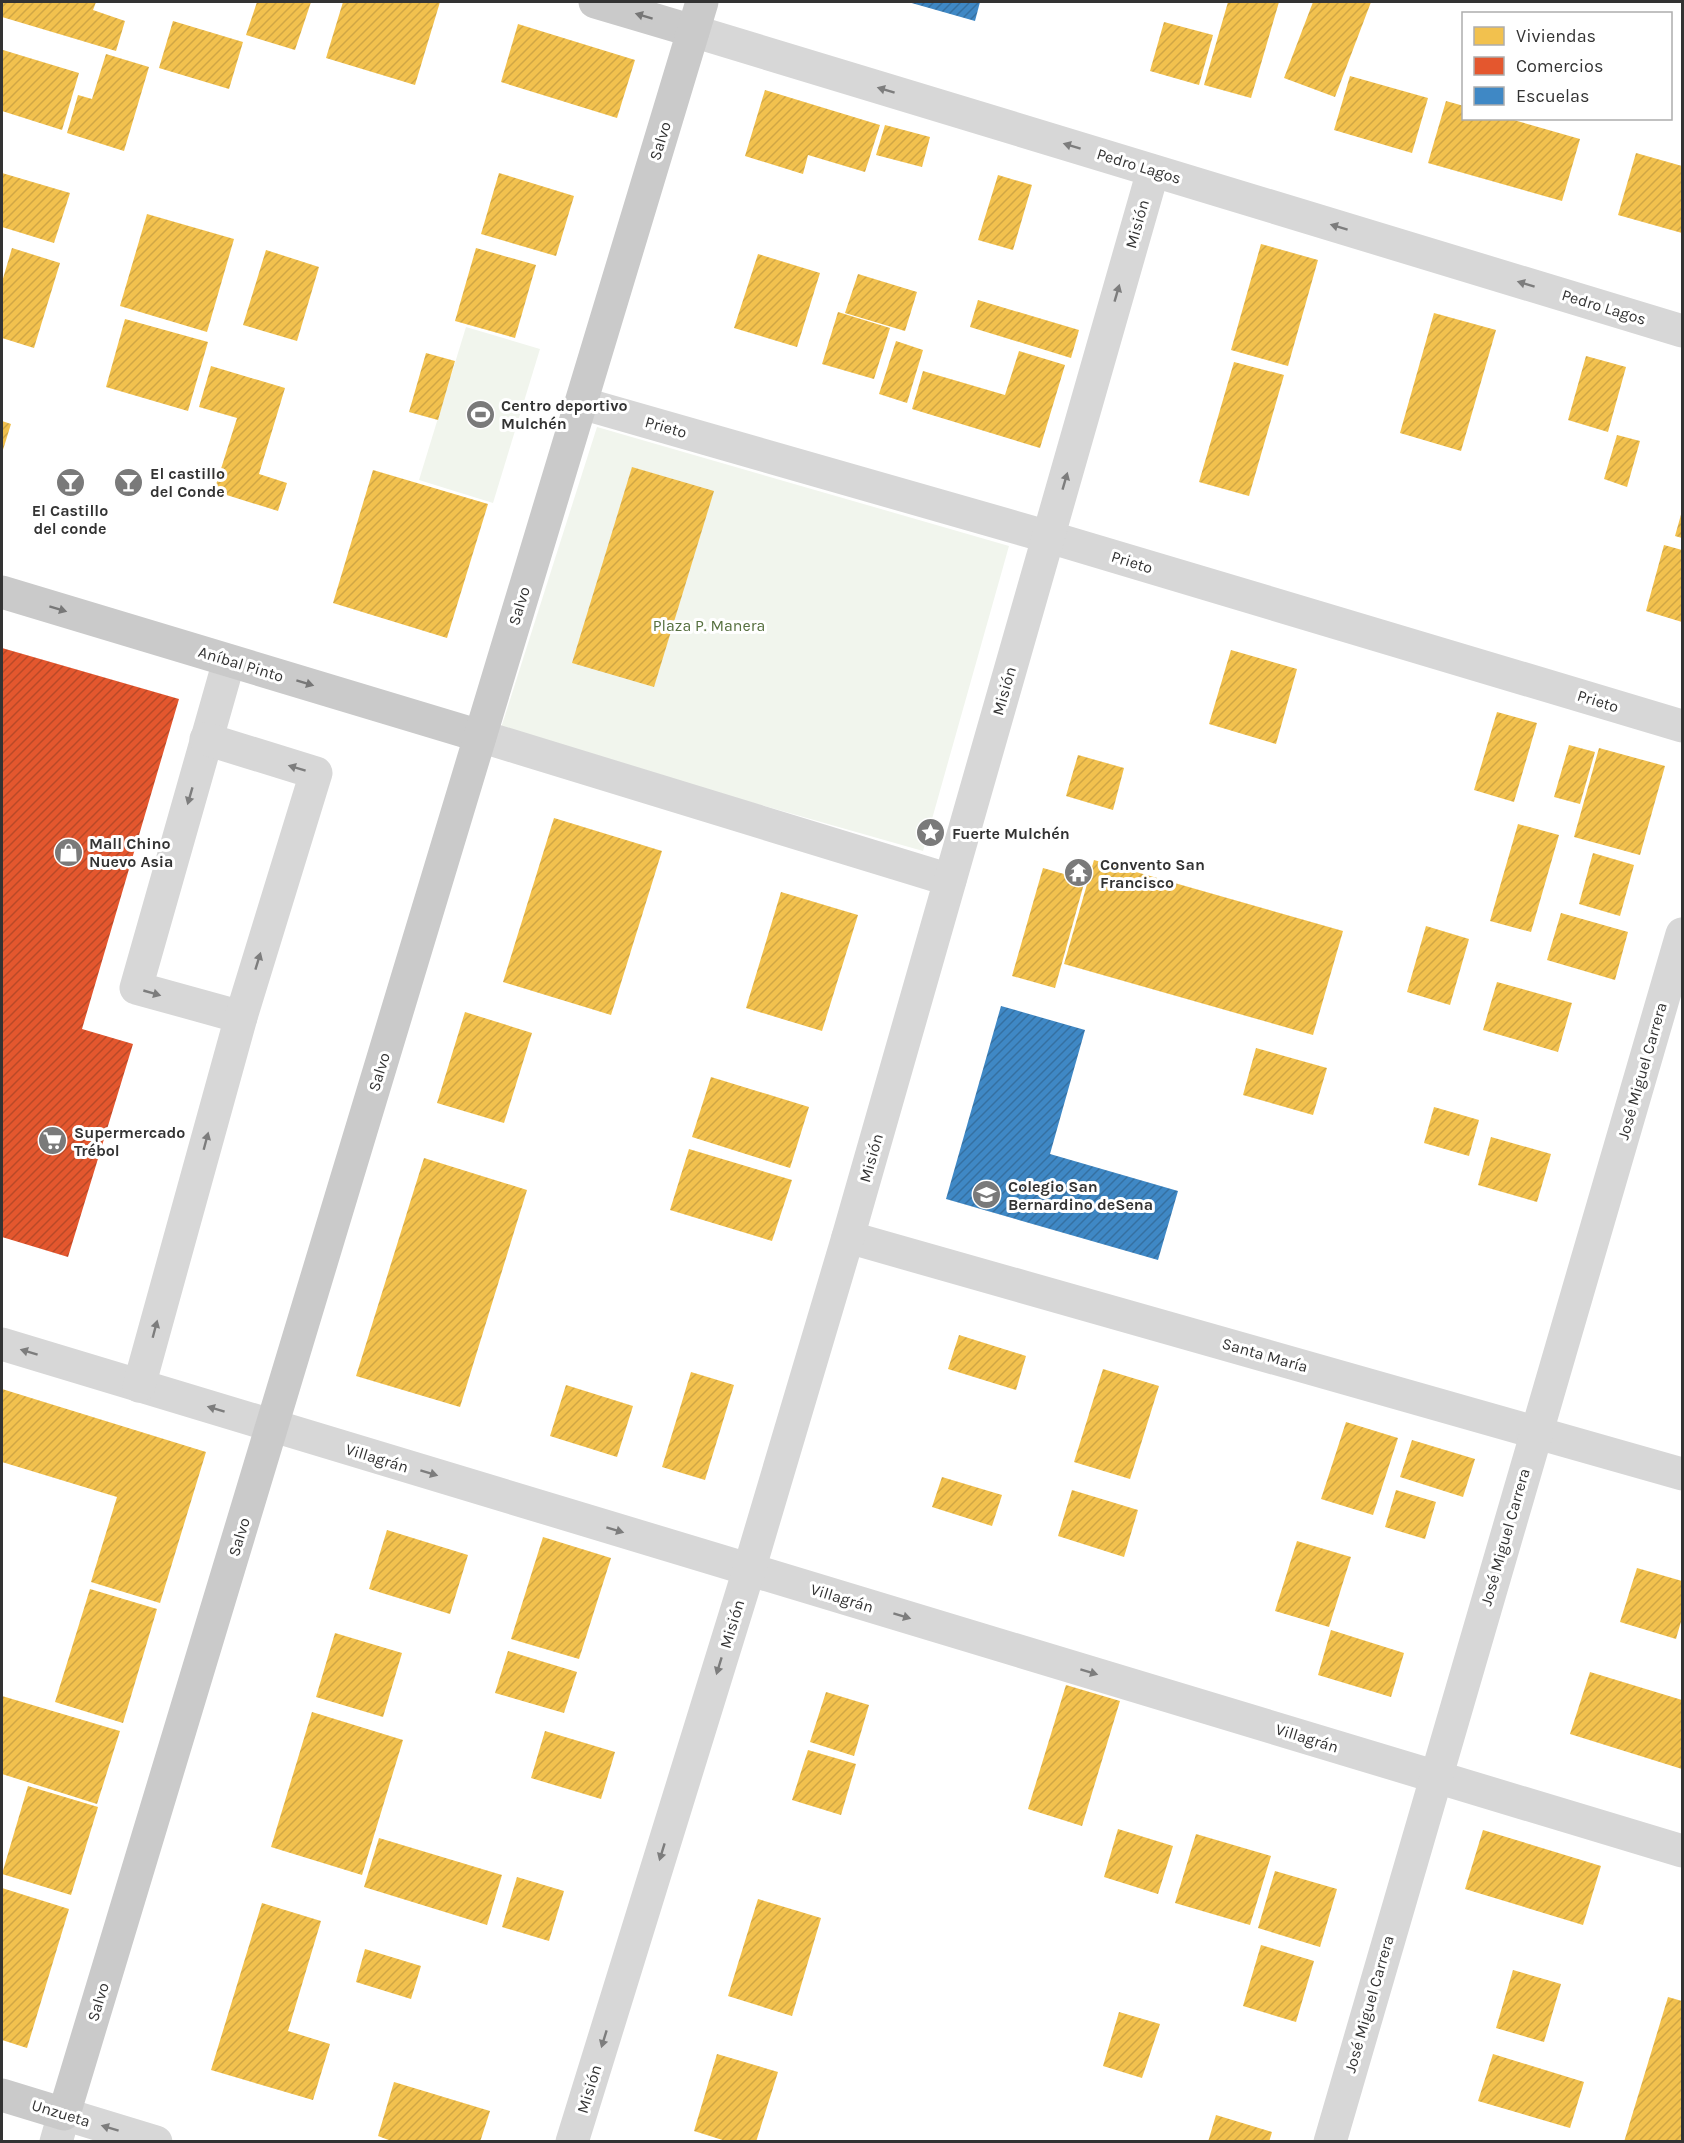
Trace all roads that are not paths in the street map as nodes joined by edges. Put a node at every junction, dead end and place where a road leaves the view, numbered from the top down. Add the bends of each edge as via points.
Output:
1 (595, 2) edge
2 (698, 16) edge
3 (1153, 171) junction
4 (1683, 331) edge
5 (581, 403) junction
6 (1049, 537) junction
7 (2, 592) edge
8 (228, 661) junction
9 (1683, 726) edge
10 (480, 736) junction
11 (206, 740) junction
12 (950, 880) junction
13 (1683, 934) edge
14 (241, 1017) junction
15 (848, 1237) junction
16 (2, 1344) edge
17 (139, 1386) junction
18 (272, 1426) junction
19 (1536, 1431) junction
20 (1683, 1474) edge
21 (749, 1570) junction
22 (1435, 1776) junction
23 (1683, 1851) edge
24 (2, 2095) edge
25 (60, 2128) edge
26 (156, 2142) edge
27 (572, 2142) edge
28 (1330, 2142) edge

2 -> 1 main road, Pedro Lagos
3 -> 2 street, Pedro Lagos
2 - 5 main road, Salvo
4 -> 3 street, Pedro Lagos
6 -> 3 street, Misión
5 - 6 street, Prieto
5 - 10 main road, Salvo
6 - 9 street, Prieto
6 - 12 street, Misión
7 -> 8 main road, Aníbal Pinto
8 -> 10 main road, Aníbal Pinto
8 - 11 street
10 - 12 street
10 - 18 main road, Salvo
11 -> 14 street via 136,988
14 -> 11 street via 316,773
12 - 15 street, Misión
13 - 19 street, José Miguel Carrera
17 -> 14 street
15 - 19 street, Santa María
15 - 21 street, Misión
17 -> 16 street, Villagrán
18 -> 17 street, Villagrán
18 -> 21 street, Villagrán
18 - 25 main road, Salvo
19 - 20 street, Santa María
19 - 22 street, José Miguel Carrera
21 -> 22 street, Villagrán
21 -> 27 street, Misión
22 - 23 street, Villagrán
22 - 28 street, José Miguel Carrera
24 - 25 main road, Unzueta
26 -> 25 street, Unzueta

